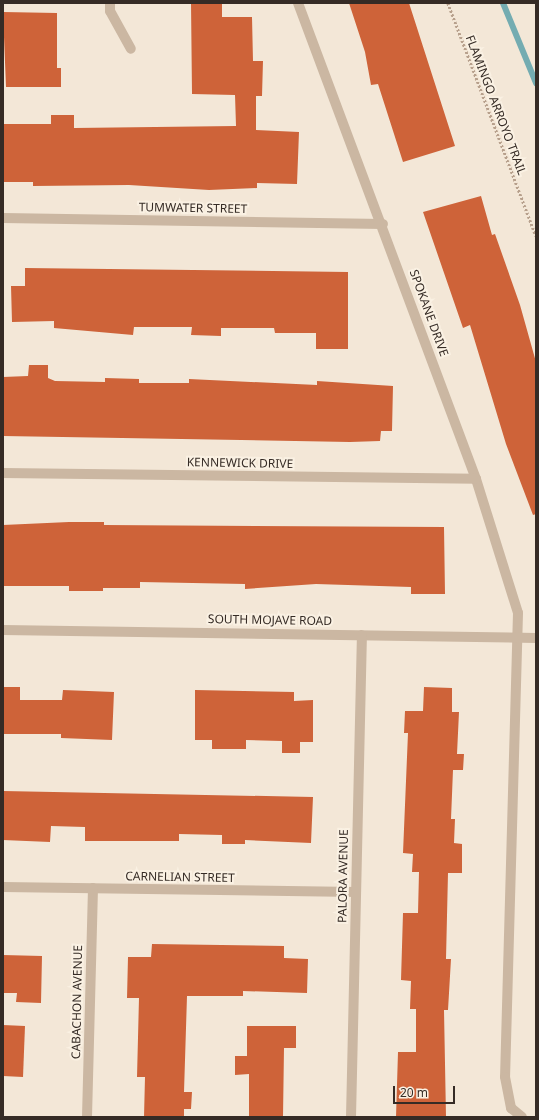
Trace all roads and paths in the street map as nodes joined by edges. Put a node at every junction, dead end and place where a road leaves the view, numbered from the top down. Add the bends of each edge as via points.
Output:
1 (110, 3) edge
2 (298, 3) edge
3 (448, 3) edge
4 (131, 49) dead end
5 (3, 218) edge
6 (383, 224) junction
7 (536, 236) edge
8 (3, 473) edge
9 (476, 479) junction
10 (3, 630) edge
11 (362, 635) junction
12 (517, 637) junction
13 (536, 638) edge
14 (3, 887) edge
15 (93, 888) junction
16 (356, 892) junction
17 (87, 1117) edge
18 (351, 1117) edge
19 (522, 1117) edge

1 - 4 street via 110,11
2 - 6 street, SPOKANE DRIVE
3 - 7 path, FLAMINGO ARROYO TRAIL
5 - 6 street, TUMWATER STREET
6 - 9 street, SPOKANE DRIVE
8 - 9 street, KENNEWICK DRIVE
9 - 12 street, SPOKANE DRIVE via 518,613
10 - 11 street, SOUTH MOJAVE ROAD
11 - 12 street, SOUTH MOJAVE ROAD
11 - 16 street, PALORA AVENUE
12 - 13 street, SOUTH MOJAVE ROAD
12 - 19 street, SPOKANE DRIVE via 506,1077 511,1108
14 - 15 street, CARNELIAN STREET
15 - 16 street, CARNELIAN STREET
15 - 17 street, CABACHON AVENUE
16 - 18 street, PALORA AVENUE

